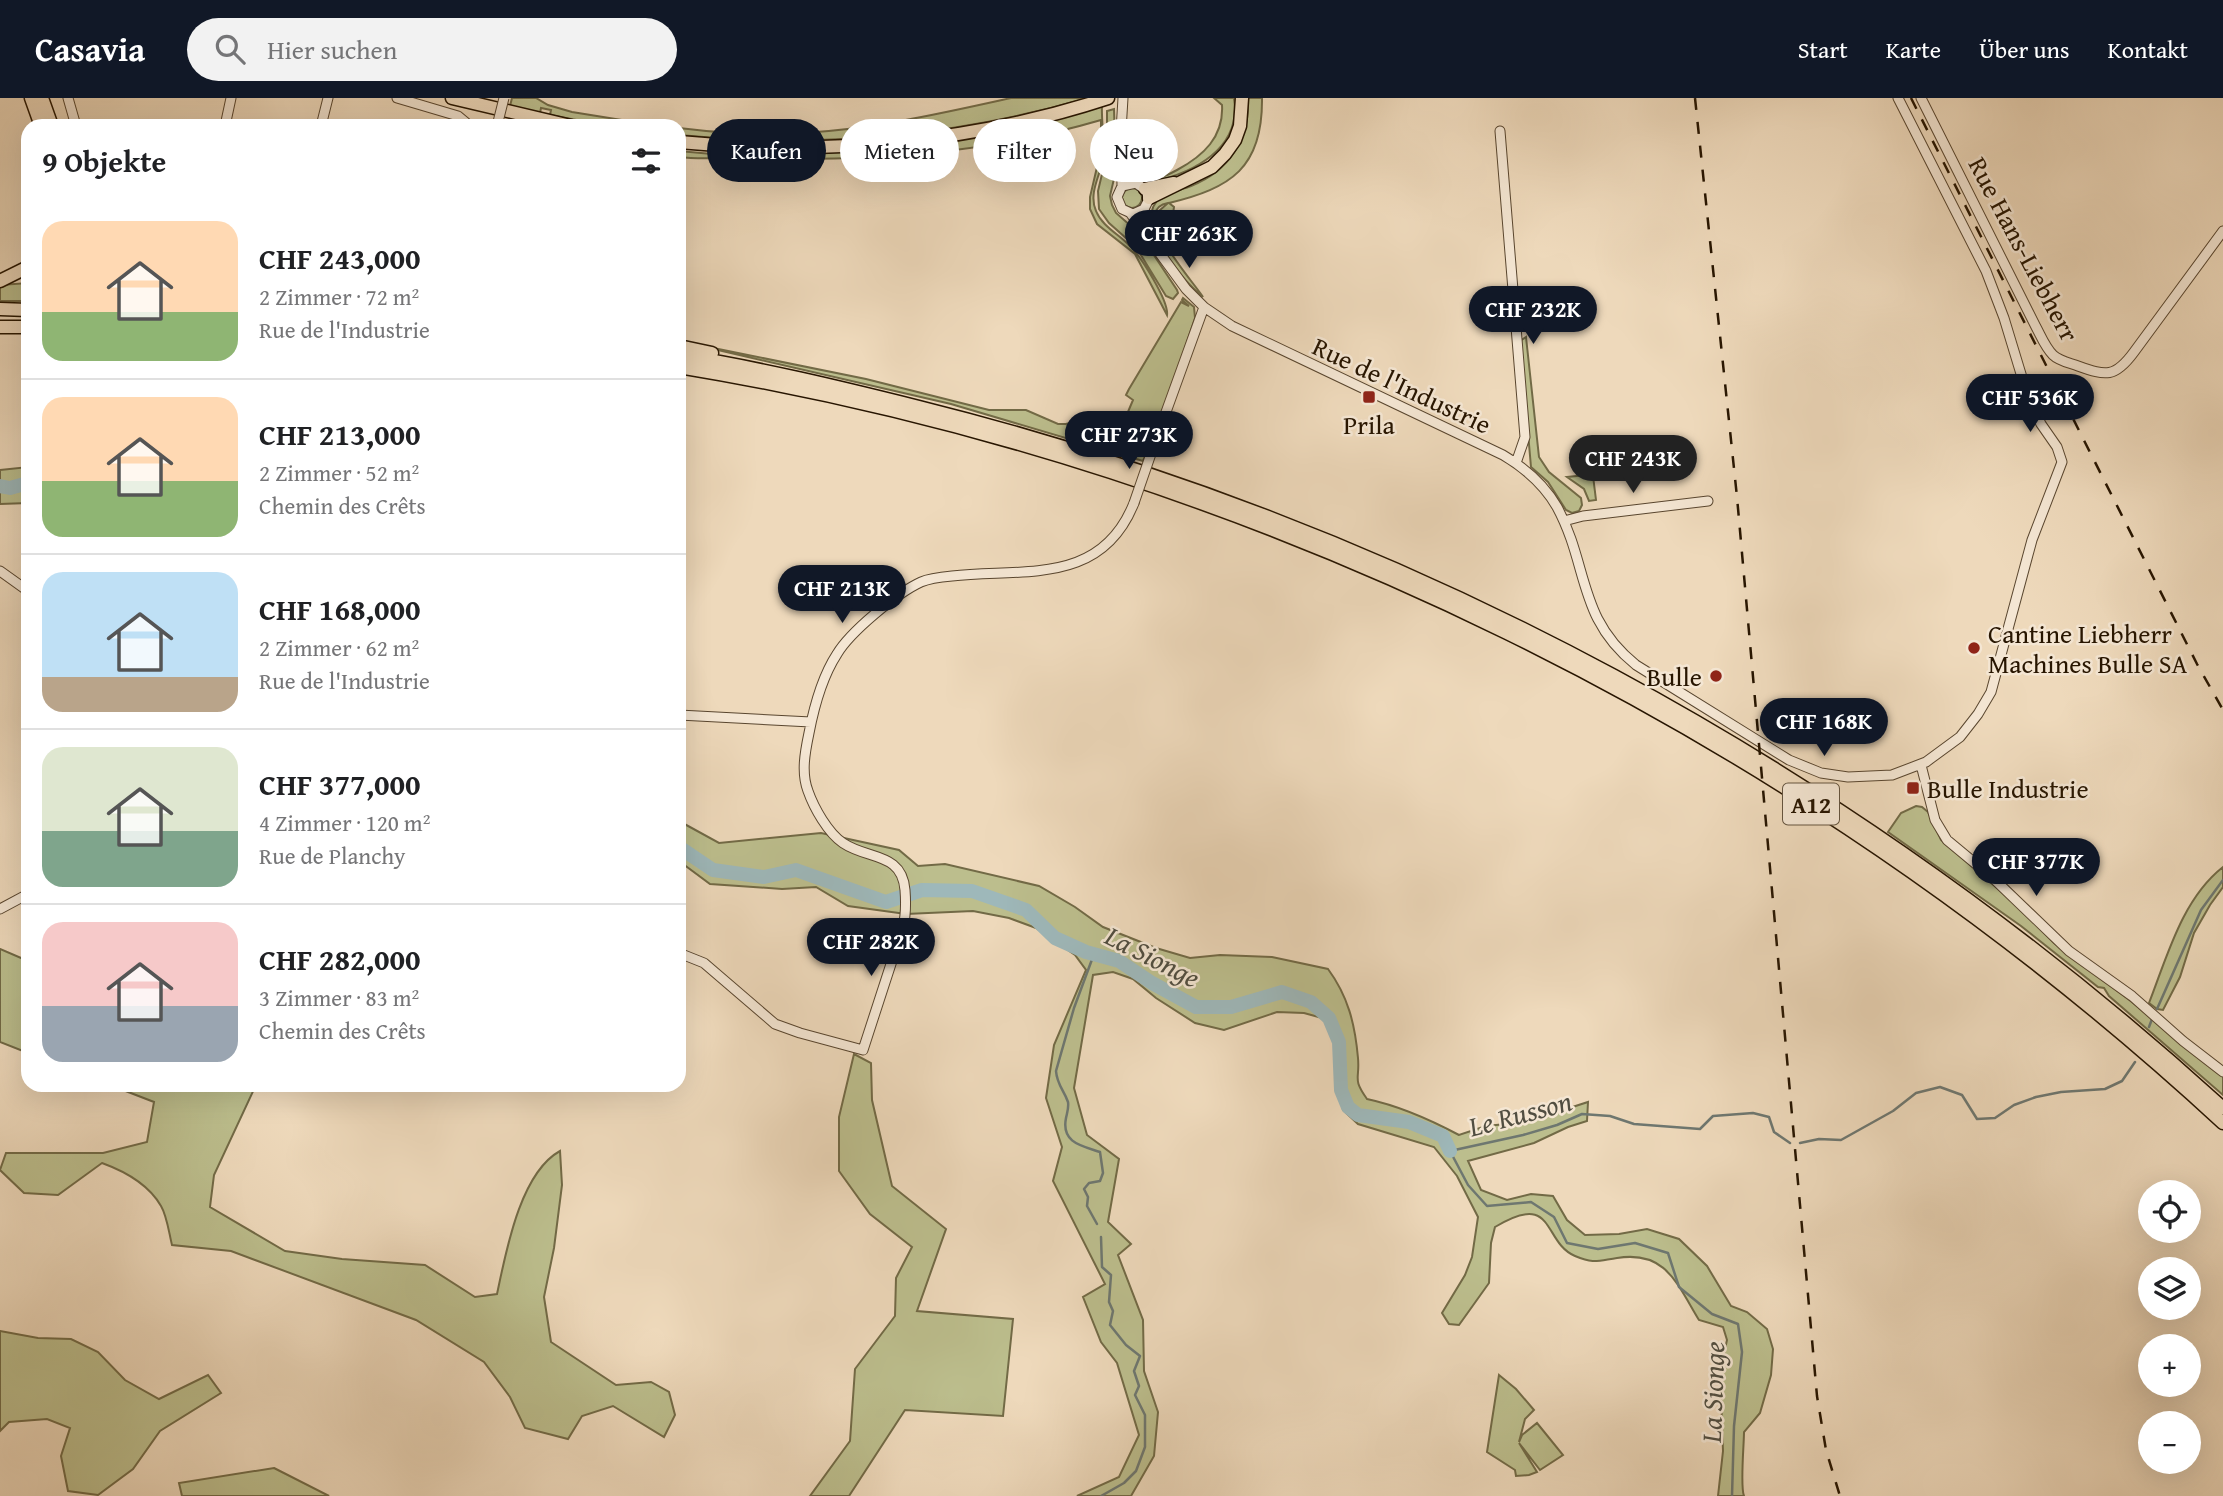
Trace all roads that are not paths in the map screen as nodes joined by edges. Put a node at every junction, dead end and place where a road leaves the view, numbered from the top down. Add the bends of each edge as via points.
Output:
1 (31, 98) edge
2 (42, 98) edge
3 (68, 98) edge
4 (231, 98) edge
5 (328, 98) edge
6 (397, 98) edge
7 (452, 98) edge
8 (504, 98) edge
9 (1108, 98) edge
10 (1123, 98) edge
11 (1898, 98) edge
12 (1921, 98) edge
13 (1240, 100) edge
14 (38, 119) edge
15 (50, 119) edge
16 (74, 119) edge
17 (226, 119) edge
18 (323, 119) edge
19 (462, 119) edge
20 (499, 119) edge
21 (541, 119) edge
22 (1122, 119) edge
23 (1500, 131) dead end
24 (686, 142) edge
25 (1122, 182) edge
26 (1138, 182) edge
27 (1122, 186) junction
28 (1143, 195) junction
29 (1131, 214) junction
30 (2223, 231) edge
31 (1156, 248) junction
32 (21, 270) edge
33 (0, 281) edge
34 (1204, 307) junction
35 (0, 310) edge
36 (21, 310) edge
37 (0, 321) edge
38 (21, 321) edge
39 (0, 327) edge
40 (21, 327) edge
41 (686, 347) edge
42 (686, 356) edge
43 (686, 368) edge
44 (1516, 463) junction
45 (1708, 501) dead end
46 (1563, 521) junction
47 (0, 571) edge
48 (21, 585) edge
49 (1574, 653) junction
50 (686, 715) edge
51 (811, 722) junction
52 (1921, 765) junction
53 (21, 898) edge
54 (0, 909) edge
55 (686, 956) edge
56 (2223, 1072) edge
57 (2223, 1108) edge
58 (2223, 1123) edge

1 - 14 highway
2 - 15 highway
3 - 16 street
4 - 17 street
5 - 18 street
6 - 19 street
7 - 21 highway
8 - 20 street, bridge
9 - 24 highway via 1027,121 917,139 792,147
10 - 22 street
11 - 52 street, Rue Hans-Liebherr via 1986,271 2026,393 2062,462 2032,540 1991,692 1960,737
12 - 30 street, Rue Hans-Liebherr via 2036,327 2052,354 2062,360 2102,374 2123,366
13 - 28 highway via 1240,126 1212,167
23 - 44 street via 1524,422 1524,445
25 - 27 street
26 - 28 street
27 - 28 street
27 - 29 street, Rue de l'Industrie via 1118,203
28 - 29 street
28 - 31 street
29 - 31 street, Rue de l'Industrie
31 - 34 street, Rue de l'Industrie
32 - 33 highway
34 - 44 street, Rue de l'Industrie via 1245,334
34 - 51 street, bridge via 1134,503 1115,536 1080,562 1053,569 938,578 908,589 838,651
35 - 36 highway
37 - 38 highway
39 - 40 highway
41 - 49 highway via 1001,419 1161,468 1298,520 1459,590
42 - 49 highway, A12 via 840,387 1000,427 1174,481 1446,591
43 - 58 highway, A12 via 874,406 1102,470 1339,556 1512,635 1703,737 1885,853 2058,981
44 - 46 street, Rue de l'Industrie via 1545,489
45 - 46 street
46 - 52 street, Rue de l'Industrie via 1598,621 1615,646 1643,670 1780,755 1815,771 1867,778
47 - 48 street
49 - 57 highway, A12 via 1755,755 1926,868 2065,972
50 - 51 street
51 - 55 street via 804,770 816,806 841,842 893,863 904,886 903,927 863,1050 775,1024 704,963
52 - 56 street via 1936,820 1947,840 2075,956 2132,996
53 - 54 street

